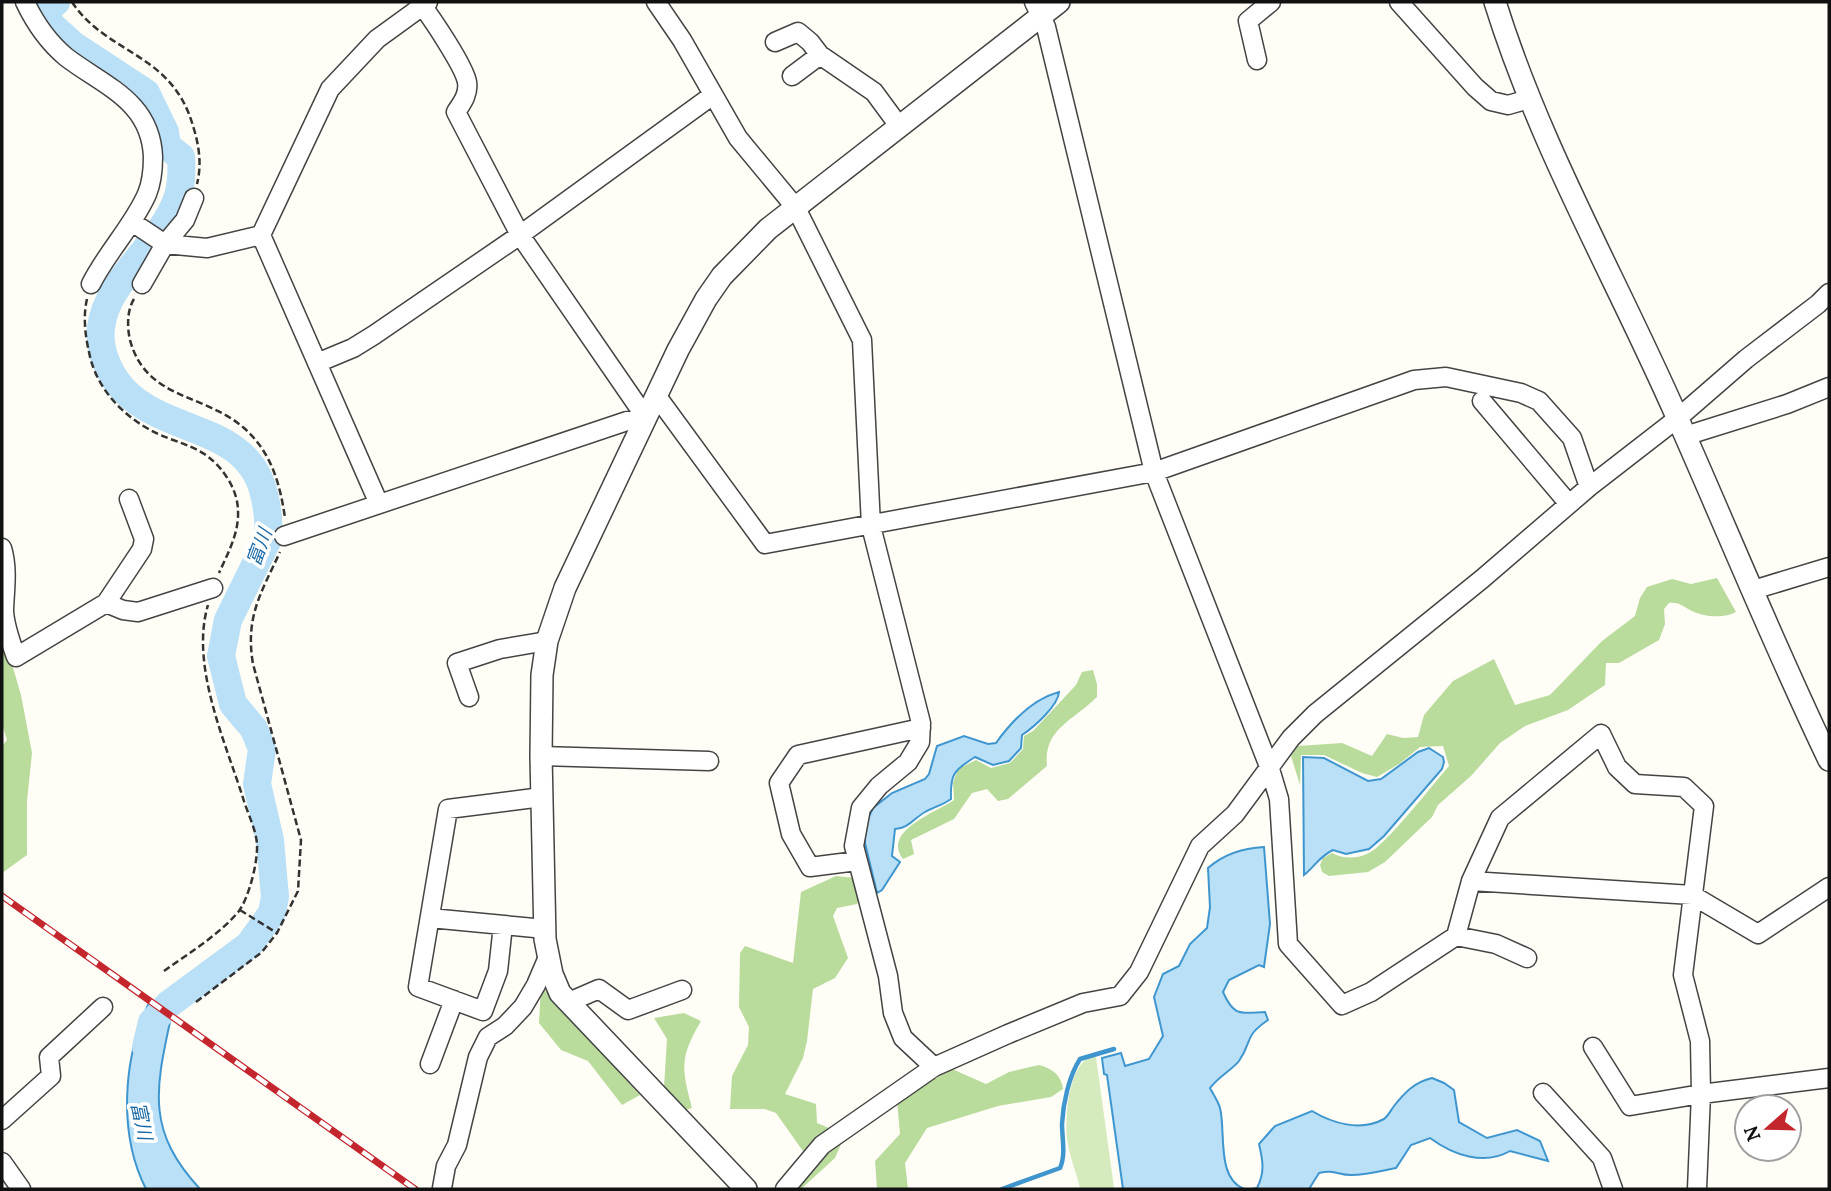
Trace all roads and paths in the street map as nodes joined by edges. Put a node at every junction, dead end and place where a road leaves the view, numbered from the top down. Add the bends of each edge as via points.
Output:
1 (25, 2) edge
2 (72, 2) edge
3 (656, 2) edge
4 (1059, 2) edge
5 (1271, 2) edge
6 (1399, 2) edge
7 (1495, 2) edge
8 (423, 3) edge
9 (1037, 9) edge
10 (775, 42) dead end
11 (820, 55) junction
12 (1257, 60) dead end
13 (792, 76) dead end
14 (713, 95) junction
15 (1529, 99) junction
16 (899, 127) junction
17 (194, 198) joint
18 (796, 208) junction
19 (133, 223) junction
20 (520, 234) junction
21 (261, 235) junction
22 (163, 243) junction
23 (91, 284) joint
24 (142, 284) joint
25 (1829, 293) edge
26 (317, 363) junction
27 (1829, 387) edge
28 (656, 396) junction
29 (1482, 401) dead end
30 (646, 418) junction
31 (1681, 427) junction
32 (1154, 472) junction
33 (1589, 487) junction
34 (129, 499) dead end
35 (379, 504) junction
36 (1569, 504) junction
37 (871, 526) junction
38 (284, 536) junction
39 (2, 548) edge
40 (1829, 567) edge
41 (213, 588) junction
42 (1753, 590) junction
43 (106, 603) junction
44 (547, 641) junction
45 (469, 696) dead end
46 (921, 728) junction
47 (541, 756) junction
48 (1829, 760) edge
49 (709, 761) dead end
50 (1270, 769) junction
51 (542, 797) junction
52 (858, 861) junction
53 (1471, 881) junction
54 (1829, 887) edge
55 (1692, 895) junction
56 (240, 909) junction
57 (430, 918) junction
58 (503, 925) junction
59 (545, 929) junction
60 (277, 933) junction
61 (1456, 936) junction
62 (548, 957) junction
63 (1527, 958) dead end
64 (164, 971) dead end
65 (682, 990) dead end
66 (453, 1000) junction
67 (196, 1002) dead end
68 (569, 1002) junction
69 (103, 1007) dead end
70 (1593, 1047) dead end
71 (430, 1064) dead end
72 (934, 1068) junction
73 (1829, 1078) edge
74 (1543, 1093) dead end
75 (1701, 1094) junction
76 (2, 1120) edge
77 (2, 1162) edge
78 (442, 1188) edge
79 (22, 1189) edge
80 (746, 1189) edge
81 (785, 1189) edge
82 (1613, 1189) edge
83 (1697, 1189) edge

1 - 19 street via 44,35 66,56 119,91 145,122 153,146 153,171
2 - 17 path via 97,29 156,68 174,86 197,141 200,170
3 - 14 street
4 - 9 street
5 - 12 street via 1248,21
6 - 15 street via 1491,101 1508,105
7 - 15 street
8 - 20 street via 467,81 467,97 456,112
8 - 21 street via 377,39 330,89
9 - 16 street
9 - 32 street via 1046,27
10 - 11 street via 798,32
11 - 13 street
11 - 16 street via 874,92
14 - 18 street via 738,138
14 - 20 street
15 - 31 street
16 - 18 street
17 - 22 street via 185,220
18 - 28 street via 722,276 693,321
18 - 37 street via 862,340
19 - 22 street
19 - 23 street
20 - 26 street via 374,335
20 - 30 street
21 - 22 street via 207,248
21 - 26 street
22 - 24 street
23 - 41 path via 85,307 86,340 104,390 121,410 147,428 215,461 233,487 238,511 235,537
24 - 38 path via 129,307 129,334 144,371 158,384 225,414 265,452 282,499
25 - 31 street via 1746,359
26 - 35 street
27 - 31 street via 1787,404
28 - 30 street
28 - 37 street via 765,544
29 - 36 street
30 - 35 street
30 - 44 street via 565,588
31 - 33 street
31 - 42 street
32 - 33 street via 1414,380 1446,377 1539,401 1572,438
32 - 37 street
32 - 50 street
33 - 36 street
34 - 43 street via 144,539 142,549
35 - 38 street
36 - 50 street via 1315,714
37 - 46 street
38 - 60 path via 251,619 250,644 301,840 298,891
39 - 43 street via 4,610 16,657
40 - 42 street
41 - 43 street via 138,612
41 - 56 path via 205,615 204,656 211,696 257,843 255,869
42 - 48 street
44 - 45 street via 457,663
44 - 47 street
46 - 52 street via 920,742 908,762 861,808 853,846
46 - 52 street via 798,755 779,783 791,834 810,867
47 - 49 street
47 - 51 street
50 - 61 street via 1279,799 1288,944 1342,1005 1371,992
50 - 72 street via 1235,814 1200,846 1139,972 1120,996 1083,1003
51 - 57 street via 449,810
51 - 59 street
52 - 72 street via 893,1013 903,1038
53 - 55 street
53 - 55 street via 1500,818 1601,734 1617,767 1635,783 1684,787 1704,806
53 - 61 street
54 - 55 street via 1758,934
55 - 75 street via 1683,975 1700,1041
56 - 60 path
56 - 64 path
57 - 58 street
57 - 66 street via 418,987
58 - 59 street
58 - 66 street via 498,971 483,1010
59 - 62 street
60 - 67 path via 262,952
61 - 63 street via 1496,944
62 - 68 street via 560,993
62 - 78 street via 523,1007 488,1037 478,1057
65 - 68 street via 628,1010 599,989
66 - 71 street
68 - 80 street
69 - 76 street via 49,1057 51,1076
70 - 75 street via 1630,1106
72 - 81 street via 822,1145
73 - 75 street
74 - 82 street via 1602,1158
75 - 83 street
77 - 79 street

